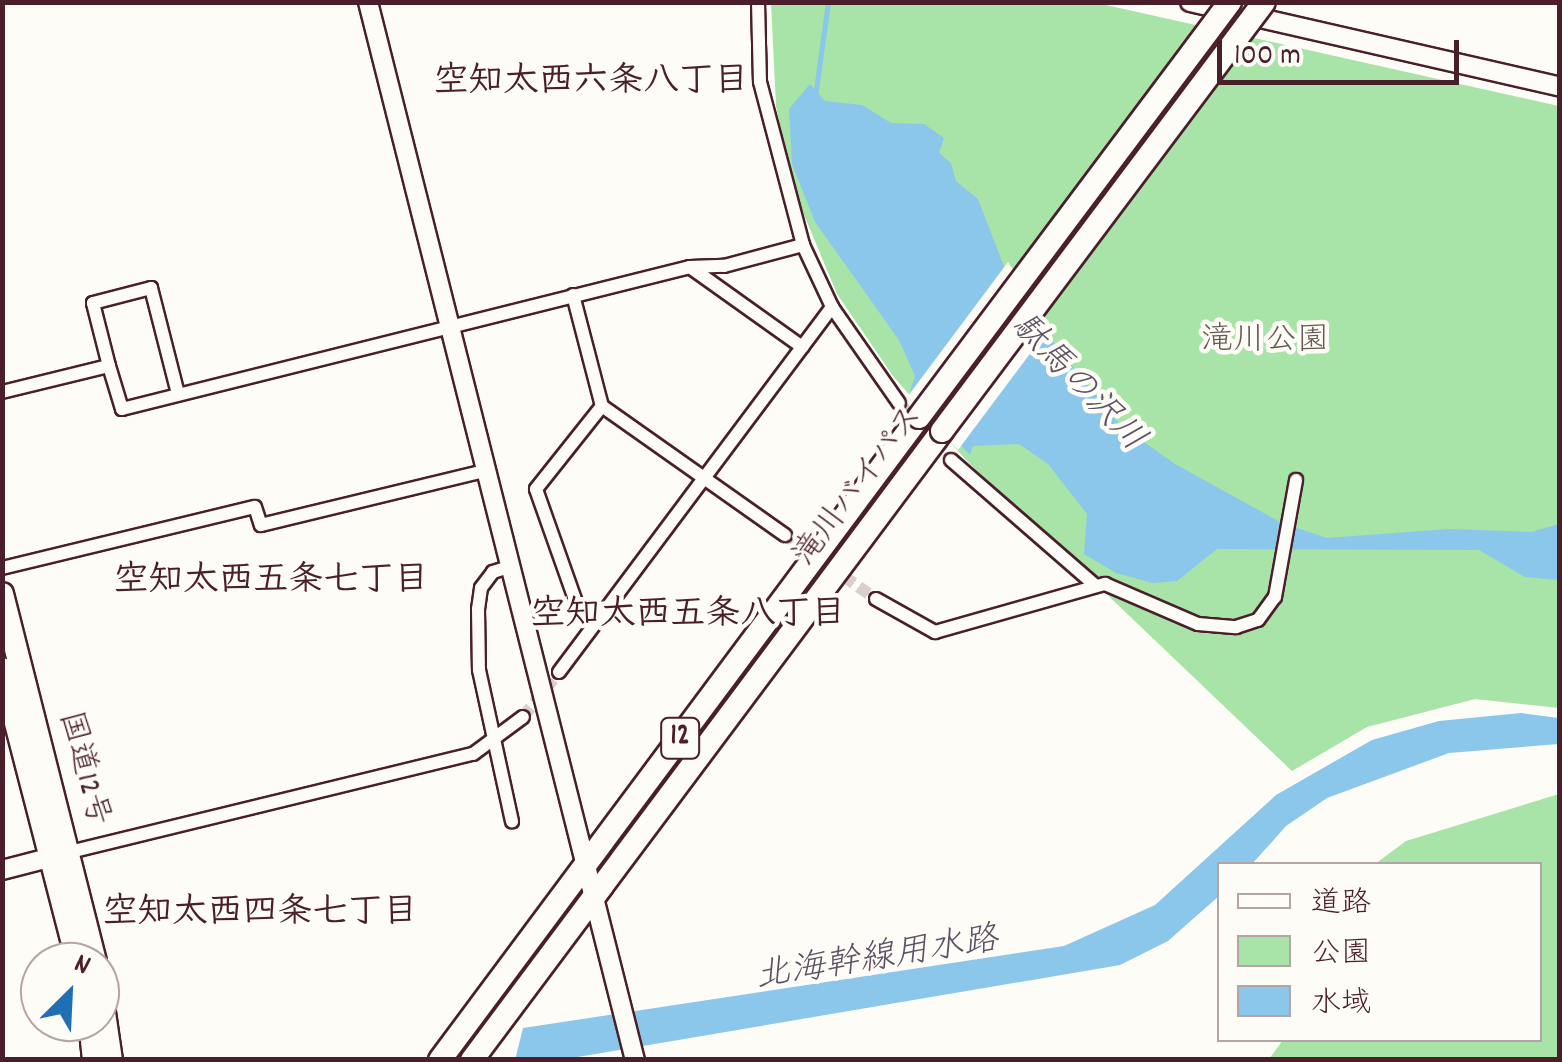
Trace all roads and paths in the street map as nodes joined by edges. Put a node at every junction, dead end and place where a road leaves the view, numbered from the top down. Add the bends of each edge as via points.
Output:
1 (368, 2) edge
2 (758, 2) edge
3 (1190, 2) edge
4 (1230, 2) edge
5 (1264, 2) edge
6 (1560, 87) edge
7 (802, 245) junction
8 (690, 267) junction
9 (573, 296) junction
10 (832, 306) junction
11 (449, 326) junction
12 (802, 347) junction
13 (109, 366) junction
14 (2, 392) edge
15 (178, 394) junction
16 (899, 403) tunnel mouth
17 (602, 406) junction
18 (950, 460) tunnel mouth
19 (485, 471) junction
20 (706, 475) junction
21 (1296, 480) dead end
22 (786, 535) tunnel mouth
23 (510, 566) junction
24 (2, 568) edge
25 (1095, 586) junction
26 (2, 594) edge
27 (876, 599) tunnel mouth
28 (595, 623) junction
29 (2, 669) edge
30 (559, 672) tunnel mouth
31 (7, 708) edge
32 (523, 717) tunnel mouth
33 (496, 742) junction
34 (512, 821) dead end
35 (61, 855) junction
36 (585, 866) junction
37 (2, 870) edge
38 (593, 896) junction
39 (75, 942) edge
40 (89, 942) edge
41 (634, 1056) edge
42 (440, 1060) edge
43 (472, 1060) edge

1 - 11 street
2 - 7 street via 760,82
3 - 6 street
4 - 36 highway, 滝川バイパス / 12, bridge
5 - 38 highway, 滝川バイパス / 12, bridge
7 - 8 street via 724,266
7 - 10 street
8 - 9 street
8 - 12 street
9 - 11 street
9 - 17 street
10 - 12 street
10 - 16 street
11 - 15 street
11 - 19 street
12 - 20 street
13 - 14 street
13 - 15 street via 122,409
13 - 15 street via 92,303 151,288
17 - 20 street
17 - 28 street via 536,489 576,605
18 - 25 street
19 - 23 street
19 - 24 street via 262,525 255,506
20 - 22 street
20 - 28 street
21 - 25 street via 1275,596 1258,620 1236,627 1198,624 1118,588
23 - 33 street via 493,572 481,588 478,609 479,670
23 - 36 street
25 - 27 street via 935,632
26 - 35 highway, 国道12号
28 - 30 street
29 - 31 highway, 国道12号
31 - 35 highway, 国道12号
32 - 33 street
33 - 34 street
33 - 35 street via 473,754
35 - 37 street
35 - 39 highway, 国道12号
35 - 40 highway, 国道12号
36 - 38 street
36 - 42 highway, 滝川バイパス / 12
38 - 41 street
38 - 43 highway, 滝川バイパス / 12

